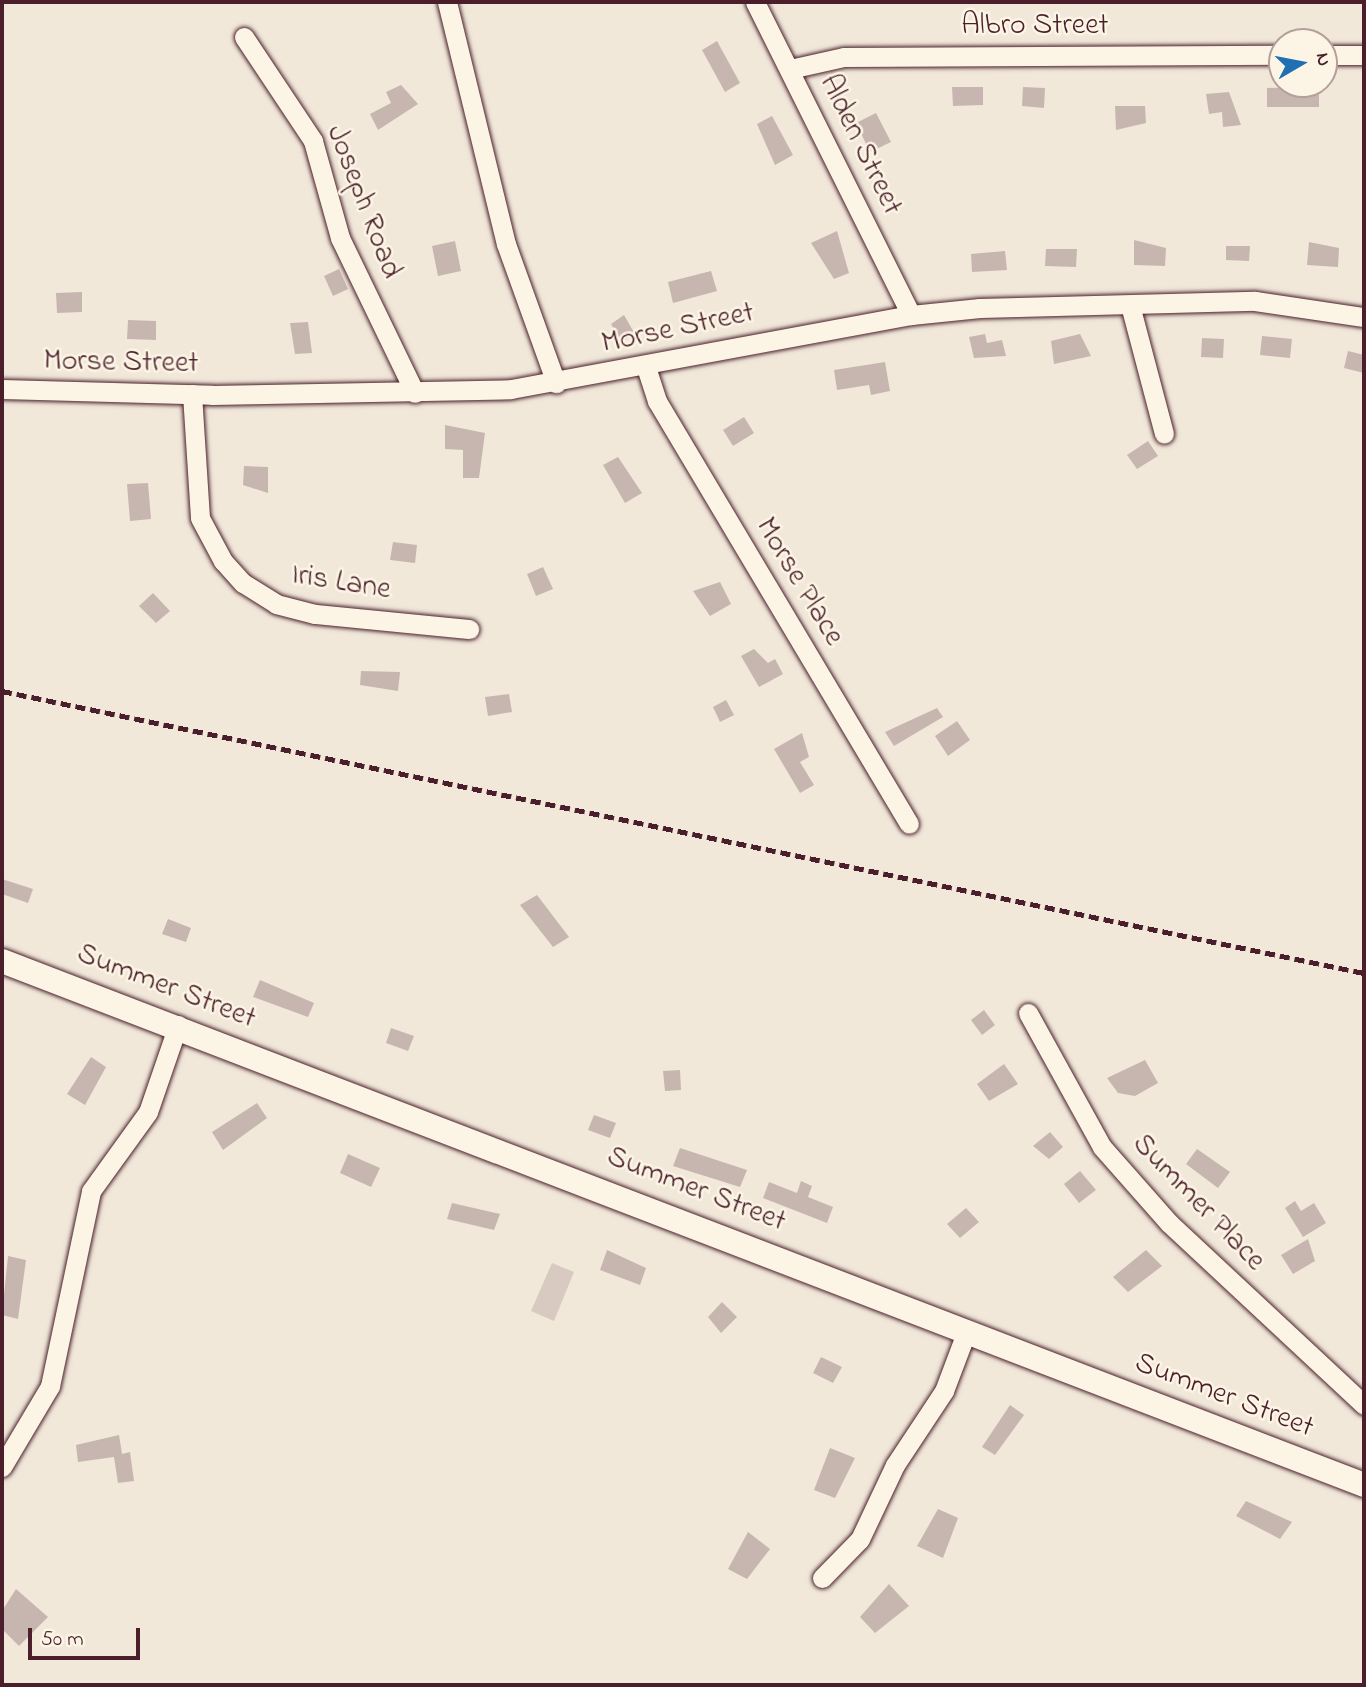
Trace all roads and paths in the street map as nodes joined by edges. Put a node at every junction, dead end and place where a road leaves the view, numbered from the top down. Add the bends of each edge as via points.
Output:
1 (447, 2) edge
2 (755, 2) edge
3 (244, 37) dead end
4 (1268, 55) edge
5 (1338, 55) edge
6 (1364, 55) edge
7 (790, 69) junction
8 (1130, 304) junction
9 (911, 314) junction
10 (1364, 317) edge
11 (646, 367) junction
12 (556, 383) junction
13 (2, 389) edge
14 (415, 393) junction
15 (192, 394) junction
16 (1164, 434) dead end
17 (469, 629) dead end
18 (909, 824) dead end
19 (2, 961) edge
20 (1028, 1013) dead end
21 (178, 1025) junction
22 (967, 1330) junction
23 (1364, 1405) edge
24 (2, 1467) edge
25 (1364, 1485) edge
26 (822, 1578) dead end

1 - 12 street via 506,244
2 - 7 street, Alden Street
3 - 14 street, Joseph Road via 313,141 340,238
4 - 7 street, Albro Street via 844,57
5 - 6 street
7 - 9 street, Alden Street
8 - 9 street, Morse Street
8 - 10 street, Morse Street via 1255,302
8 - 16 street
9 - 11 street, Morse Street
11 - 12 street, Morse Street
11 - 18 street, Morse Place via 657,401
12 - 14 street, Morse Street
13 - 15 street, Morse Street
14 - 15 street, Morse Street
15 - 17 street, Iris Lane via 200,518 223,561 243,583 276,604 315,614
19 - 21 main road, Summer Street
20 - 23 street, Summer Place via 1102,1147 1169,1223
21 - 22 main road, Summer Street
21 - 24 street via 148,1112 91,1191 50,1386
22 - 25 main road, Summer Street
22 - 26 street via 944,1391 895,1465 860,1539

